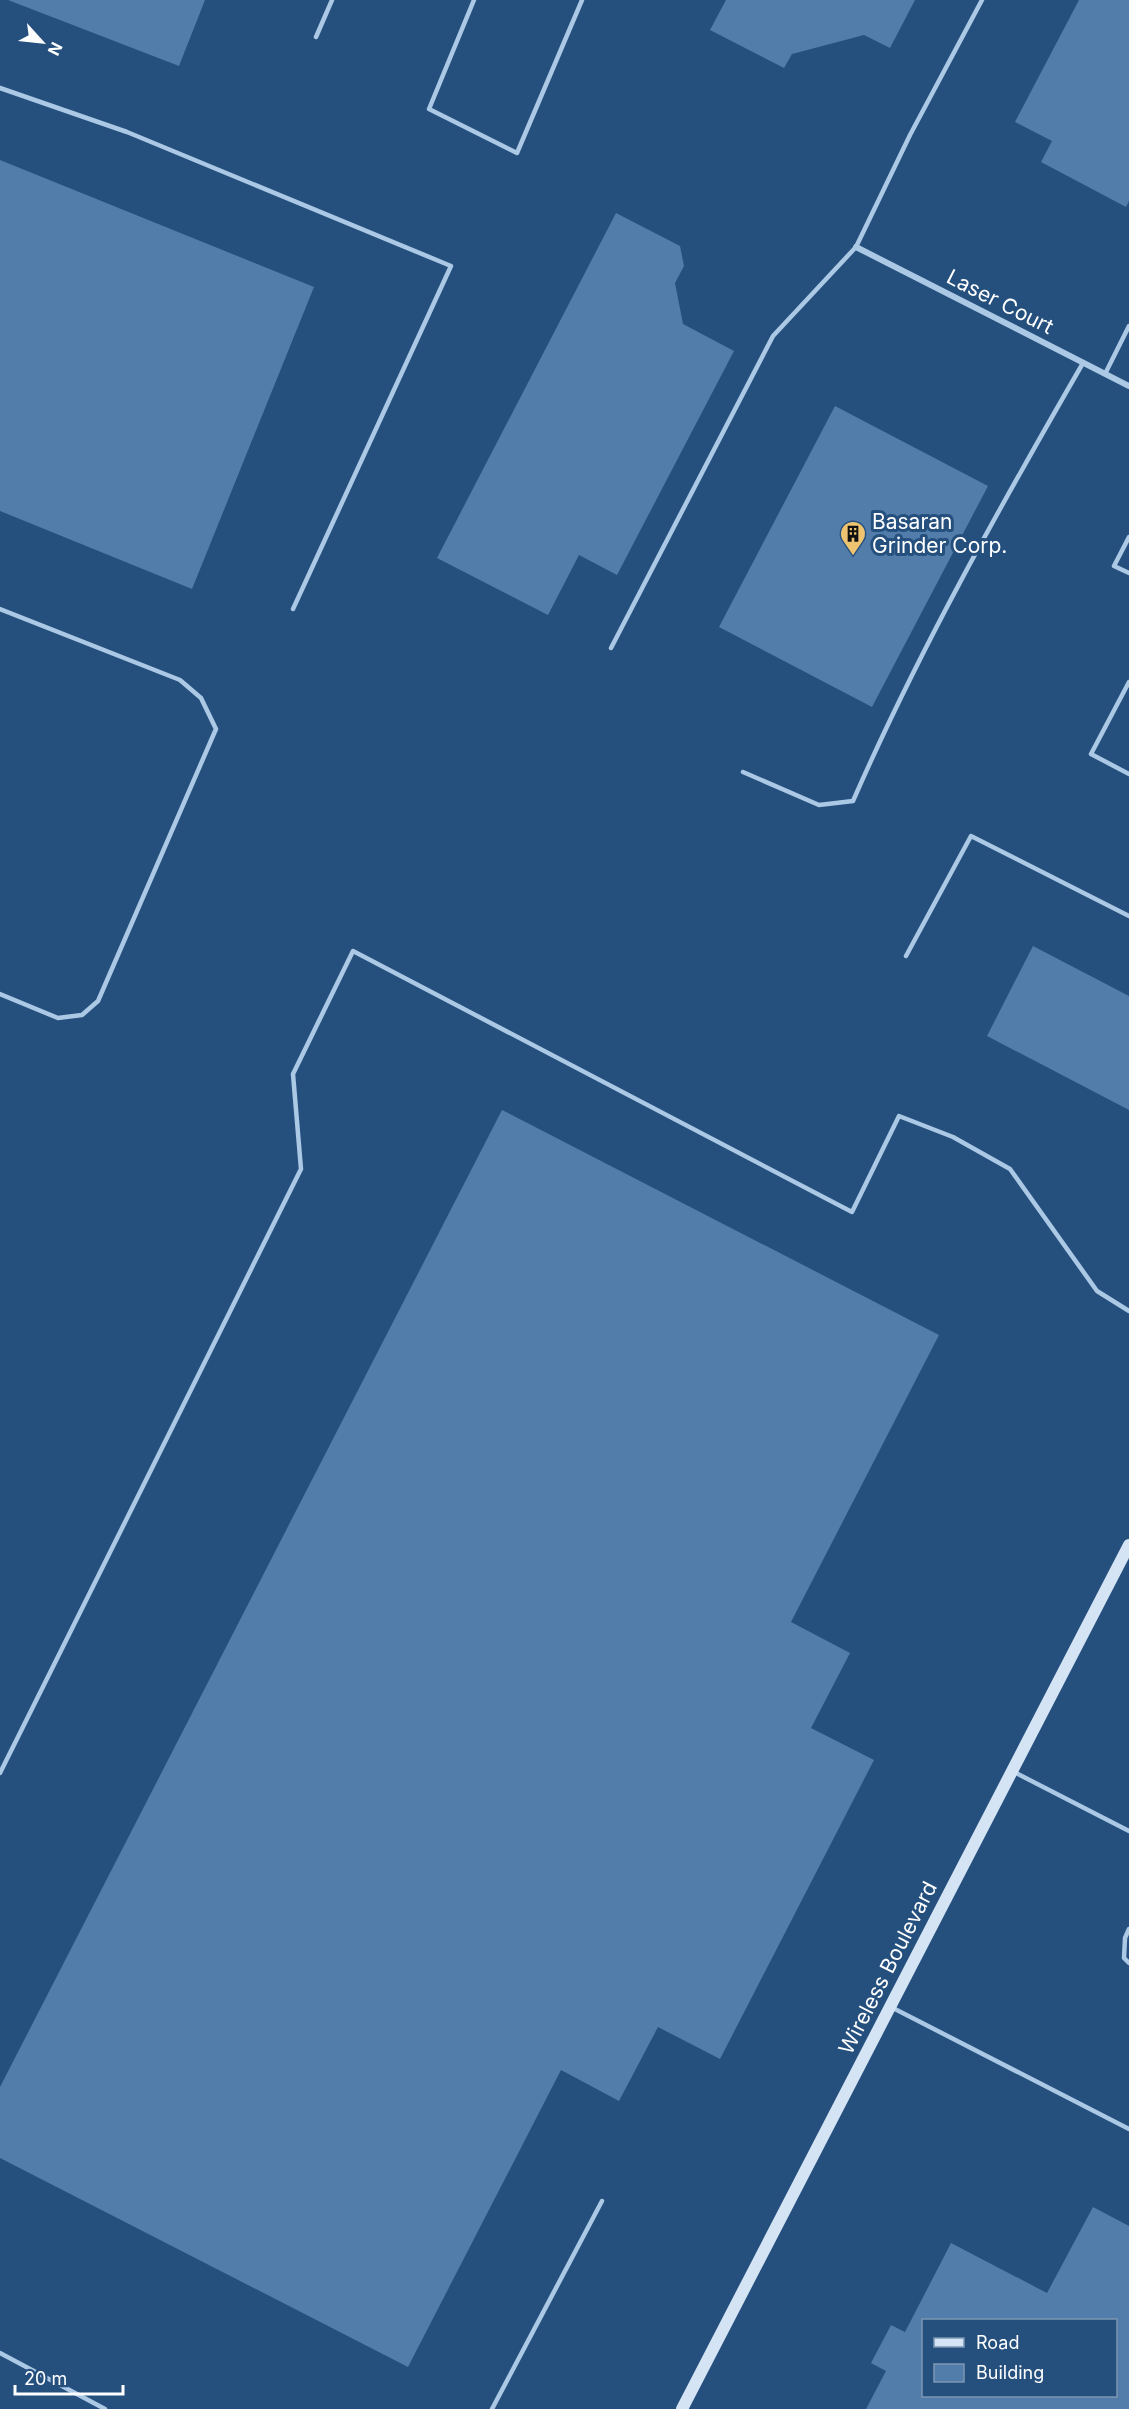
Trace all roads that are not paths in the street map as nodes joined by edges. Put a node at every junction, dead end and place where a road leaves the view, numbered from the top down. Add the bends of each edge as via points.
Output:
1 (332, 0) edge
2 (474, 0) edge
3 (582, 0) edge
4 (982, 0) edge
5 (316, 37) dead end
6 (0, 88) edge
7 (856, 248) junction
8 (1129, 326) edge
9 (1083, 363) junction
10 (1105, 374) junction
11 (1129, 386) edge
12 (1129, 537) edge
13 (1129, 573) edge
14 (0, 609) edge
15 (293, 609) dead end
16 (611, 648) dead end
17 (1129, 682) edge
18 (743, 772) dead end
19 (1129, 774) edge
20 (1129, 916) edge
21 (906, 956) dead end
22 (0, 994) edge
23 (1129, 1311) edge
24 (1129, 1545) edge
25 (1012, 1772) junction
26 (0, 1773) edge
27 (1129, 1831) edge
28 (1129, 1929) edge
29 (1129, 1963) edge
30 (890, 2007) junction
31 (1129, 2129) edge
32 (602, 2201) dead end
33 (0, 2353) edge
34 (105, 2409) edge
35 (492, 2409) edge
36 (682, 2409) edge

1 - 5 lane
2 - 3 lane via 429,109 517,153
4 - 7 lane via 910,135
6 - 15 lane via 127,132 451,266
7 - 9 street, Laser Court
7 - 16 lane via 773,336
8 - 10 lane
9 - 10 street, Laser Court
9 - 18 lane via 888,722 853,801 819,805
10 - 11 street, Laser Court
12 - 13 lane via 1114,566
14 - 22 lane via 180,680 201,698 216,729 98,1001 82,1015 58,1018
17 - 19 lane via 1091,753
20 - 21 lane via 971,836
23 - 26 lane via 1097,1291 1010,1170 953,1137 899,1116 852,1212 353,951 293,1074 301,1169
24 - 25 street, Wireless Boulevard
25 - 27 lane
25 - 30 street, Wireless Boulevard
28 - 29 lane via 1124,1959
30 - 31 lane
30 - 36 street, Wireless Boulevard
32 - 35 lane
33 - 34 lane

